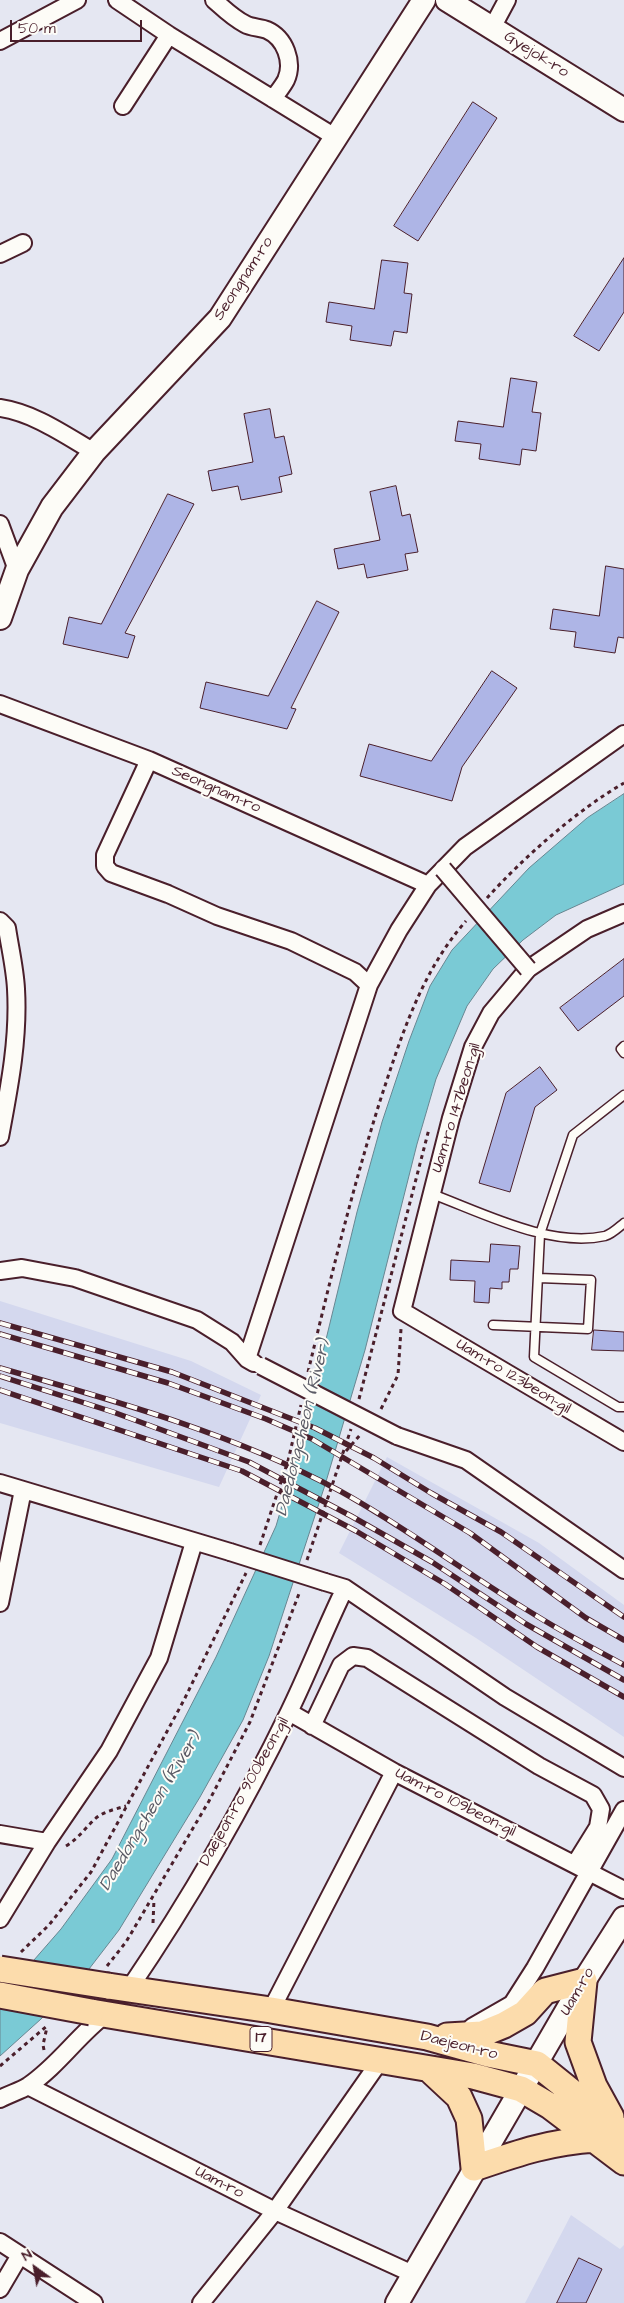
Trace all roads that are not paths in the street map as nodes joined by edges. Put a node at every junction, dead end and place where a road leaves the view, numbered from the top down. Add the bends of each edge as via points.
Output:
1 (77, 0) edge
2 (117, 0) edge
3 (214, 0) edge
4 (424, 0) edge
5 (447, 0) edge
6 (508, 0) edge
7 (492, 28) junction
8 (169, 35) junction
9 (0, 41) edge
10 (273, 99) junction
11 (122, 106) dead end
12 (624, 110) edge
13 (335, 137) junction
14 (24, 243) dead end
15 (0, 254) edge
16 (0, 408) edge
17 (94, 452) junction
18 (0, 524) edge
19 (17, 570) junction
20 (0, 618) edge
21 (0, 704) edge
22 (624, 734) edge
23 (149, 760) junction
24 (443, 869) junction
25 (428, 885) junction
26 (624, 913) edge
27 (0, 921) edge
28 (528, 969) junction
29 (369, 985) junction
30 (624, 1046) edge
31 (624, 1052) edge
32 (624, 1096) edge
33 (0, 1138) edge
34 (432, 1194) junction
35 (624, 1223) edge
36 (540, 1234) junction
37 (0, 1271) edge
38 (539, 1278) junction
39 (402, 1311) joint
40 (493, 1325) dead end
41 (536, 1327) junction
42 (254, 1363) junction
43 (624, 1407) edge
44 (624, 1442) edge
45 (0, 1483) edge
46 (23, 1490) junction
47 (194, 1542) junction
48 (624, 1570) edge
49 (345, 1588) junction
50 (0, 1603) edge
51 (289, 1712) junction
52 (312, 1726) junction
53 (624, 1768) edge
54 (394, 1772) junction
55 (624, 1810) edge
56 (0, 1834) edge
57 (48, 1842) junction
58 (575, 1864) junction
59 (590, 1872) junction
60 (624, 1890) edge
61 (0, 1919) edge
62 (624, 1919) edge
63 (0, 1969) edge
64 (584, 1981) junction
65 (112, 1983) junction
66 (0, 1995) edge
67 (271, 2010) junction
68 (98, 2013) junction
69 (458, 2036) junction
70 (427, 2037) junction
71 (380, 2061) junction
72 (537, 2064) junction
73 (430, 2070) junction
74 (28, 2086) junction
75 (521, 2089) junction
76 (0, 2099) edge
77 (612, 2134) edge
78 (624, 2162) edge
79 (474, 2168) junction
80 (275, 2211) junction
81 (0, 2242) edge
82 (20, 2255) junction
83 (413, 2274) junction
84 (0, 2289) edge
85 (94, 2303) edge
86 (201, 2303) edge
87 (397, 2303) edge

1 - 9 street
2 - 8 street
3 - 10 street via 234,19 247,26 267,30 279,38 287,51 289,66 286,79
4 - 13 main road, Seongnam-ro
5 - 7 main road, Gyejok-ro
6 - 7 street
7 - 12 main road, Gyejok-ro
8 - 10 street
8 - 11 street
10 - 13 street
13 - 17 main road, Seongnam-ro via 220,318
14 - 15 street
16 - 17 street via 54,428
17 - 19 main road, Seongnam-ro via 52,507
18 - 19 street
19 - 20 main road, Seongnam-ro
21 - 23 street, Seongnam-ro
22 - 24 street via 465,847
23 - 25 street, Seongnam-ro
23 - 29 street via 105,855 105,866 111,873 217,916 292,941 355,972
24 - 25 street
24 - 28 street, bridge
25 - 29 street
26 - 28 street, Uam-ro 147beon-gil via 587,929
27 - 33 street via 7,928 16,989 15,1036
28 - 34 street, Uam-ro 147beon-gil via 491,1013 473,1047
29 - 42 street
30 - 31 lane via 621,1048
32 - 36 lane via 573,1135
34 - 36 lane
34 - 39 street, Uam-ro 147beon-gil
35 - 36 lane via 607,1235 567,1239
36 - 38 lane
37 - 42 street via 22,1268 75,1278 198,1320 232,1342
38 - 41 lane
38 - 41 lane via 591,1280 588,1329
39 - 44 street, Uam-ro 123beon-gil
40 - 41 lane
41 - 43 lane via 534,1357 618,1407
42 - 48 street, bridge via 398,1436 466,1460
45 - 46 street
46 - 47 street
46 - 50 street
47 - 49 street, bridge
47 - 57 street via 159,1658 109,1751
49 - 51 street, Daejeon-ro 900beon-gil
49 - 53 street via 506,1697
51 - 52 street, Uam-ro 109beon-gil
51 - 65 street, Daejeon-ro 900beon-gil via 240,1806 158,1946
52 - 54 street, Uam-ro 109beon-gil
52 - 58 street via 342,1665 353,1656 367,1658 539,1766 593,1795 600,1809 598,1828
54 - 58 street, Uam-ro 109beon-gil
54 - 67 street
55 - 59 street
56 - 57 street
57 - 61 street
58 - 59 street, Uam-ro 109beon-gil
59 - 60 street, Uam-ro 109beon-gil
59 - 69 street via 512,2004
62 - 64 main road, Uam-ro
63 - 65 main road, Daejeon-ro, bridge
64 - 69 main road via 546,1991 525,2013 504,2025 482,2034
64 - 72 main road, Uam-ro
64 - 77 main road via 578,2042
65 - 67 main road, Daejeon-ro
66 - 68 main road, 17, bridge
67 - 70 main road, Daejeon-ro
68 - 71 main road, Daejeon-ro / 17
68 - 74 street via 90,2026 50,2068
69 - 70 main road
70 - 72 main road, Daejeon-ro
71 - 73 main road, Daejeon-ro / 17
71 - 80 street
72 - 75 main road, Uam-ro
72 - 77 main road, Daejeon-ro / 17
73 - 75 main road, Daejeon-ro / 17 via 473,2076
73 - 79 main road via 459,2097 469,2119
74 - 76 street
74 - 80 street, Uam-ro
75 - 77 main road, Daejeon-ro / 17
75 - 79 main road, Uam-ro
77 - 78 main road, Daejeon-ro / 17
77 - 79 main road via 540,2146
79 - 83 main road, Uam-ro
80 - 83 street, Uam-ro
80 - 86 street
81 - 82 street
82 - 84 street
82 - 85 street
83 - 87 main road, Uam-ro

